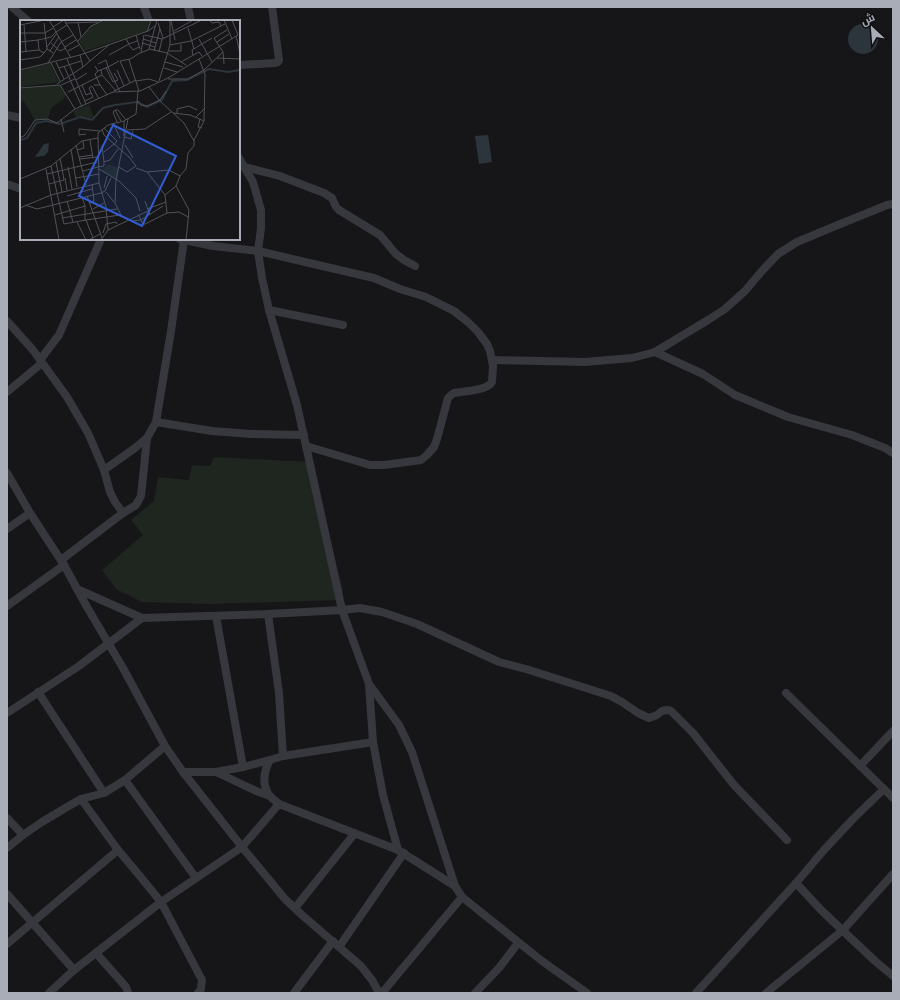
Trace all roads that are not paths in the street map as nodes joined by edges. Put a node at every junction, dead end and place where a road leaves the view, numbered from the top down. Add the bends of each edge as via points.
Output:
1 (12, 7) edge
2 (144, 7) edge
3 (188, 7) edge
4 (272, 7) edge
5 (27, 20) edge
6 (147, 20) edge
7 (191, 20) edge
8 (240, 65) edge
9 (7, 115) edge
10 (20, 118) edge
11 (240, 160) edge
12 (245, 168) junction
13 (7, 184) edge
14 (20, 189) edge
15 (893, 204) edge
16 (101, 240) edge
17 (182, 240) edge
18 (258, 251) junction
19 (415, 266) dead end
20 (269, 310) junction
21 (7, 321) edge
22 (343, 326) dead end
23 (655, 352) junction
24 (492, 360) junction
25 (41, 362) junction
26 (7, 392) edge
27 (156, 422) junction
28 (304, 435) junction
29 (147, 438) junction
30 (306, 446) junction
31 (893, 453) edge
32 (104, 470) junction
33 (7, 473) edge
34 (30, 513) junction
35 (123, 513) junction
36 (7, 528) edge
37 (62, 562) junction
38 (77, 589) junction
39 (7, 606) edge
40 (342, 610) junction
41 (268, 614) junction
42 (216, 616) junction
43 (142, 618) junction
44 (109, 644) junction
45 (369, 684) junction
46 (38, 692) junction
47 (786, 693) dead end
48 (7, 713) edge
49 (893, 731) edge
50 (373, 742) junction
51 (165, 746) junction
52 (283, 756) junction
53 (270, 760) junction
54 (860, 766) junction
55 (243, 768) junction
56 (183, 772) junction
57 (216, 772) junction
58 (125, 780) junction
59 (884, 789) junction
60 (104, 793) junction
61 (270, 796) junction
62 (893, 798) edge
63 (81, 799) junction
64 (279, 804) junction
65 (7, 818) edge
66 (355, 833) junction
67 (23, 835) junction
68 (788, 840) dead end
69 (242, 847) junction
70 (7, 848) edge
71 (118, 850) junction
72 (401, 851) junction
73 (893, 874) edge
74 (196, 878) junction
75 (796, 883) junction
76 (455, 886) junction
77 (7, 894) edge
78 (462, 897) junction
79 (160, 902) junction
80 (295, 908) junction
81 (33, 922) junction
82 (843, 930) junction
83 (518, 943) junction
84 (7, 944) edge
85 (336, 944) junction
86 (96, 953) junction
87 (74, 970) junction
88 (893, 976) edge
89 (49, 993) edge
90 (128, 993) edge
91 (198, 993) edge
92 (294, 993) edge
93 (379, 993) edge
94 (382, 993) edge
95 (475, 993) edge
96 (587, 993) edge
97 (696, 993) edge
98 (766, 993) edge

1 - 5 street
2 - 6 street
3 - 7 street
4 - 8 street via 278,62
9 - 10 street
11 - 12 street
12 - 18 street via 253,182 261,210
12 - 19 street via 280,176 324,193 332,198 339,210 380,236 396,254
13 - 14 street
15 - 23 street via 797,242 778,254 725,309
16 - 25 street via 59,335
17 - 18 street
17 - 27 street
18 - 20 street
18 - 24 street via 374,278 426,297 454,311 468,322 487,344
20 - 22 street
20 - 28 street
21 - 25 street
23 - 24 street via 632,358 585,362
23 - 31 street via 703,374 736,395 788,417 852,435
24 - 30 street via 490,385 486,388 454,393 448,398 438,439 421,460 370,465
25 - 26 street
25 - 32 street via 67,397 88,434
27 - 28 street via 212,431
27 - 29 street
28 - 30 street
29 - 32 street
29 - 35 street via 140,496 136,505
30 - 40 street
32 - 35 street via 110,492
33 - 34 street
34 - 36 street
34 - 37 street
35 - 37 street
37 - 38 street
37 - 39 street
38 - 43 street
38 - 44 street
40 - 41 street
40 - 45 street
40 - 68 street via 360,608 382,612 417,624 499,662 611,696 649,718 662,711 671,712 693,733 734,785
41 - 42 street
41 - 52 street via 279,693
42 - 43 street
42 - 55 street
43 - 44 street
44 - 46 street
44 - 51 street
45 - 50 street
45 - 76 street via 399,725 412,752
46 - 48 street
46 - 60 street
47 - 54 street
49 - 54 street
50 - 52 street
50 - 72 street via 383,795
51 - 56 street
51 - 58 street
52 - 53 street
53 - 55 street
53 - 61 street via 266,767 265,786
54 - 59 street
55 - 57 street
56 - 57 street
56 - 69 street
57 - 61 street
58 - 60 street
58 - 74 street
59 - 62 street
59 - 75 street via 853,819
60 - 63 street
61 - 64 street
63 - 67 street
63 - 71 street
64 - 66 street
64 - 69 street
65 - 67 street
66 - 72 street
66 - 80 street
67 - 70 street
69 - 74 street
69 - 80 street
71 - 79 street
71 - 81 street
72 - 76 street
72 - 85 street
73 - 82 street
74 - 79 street
75 - 82 street
75 - 97 street
76 - 78 street
77 - 81 street
78 - 83 street
78 - 94 street
79 - 86 street
79 - 91 street via 202,980
80 - 85 street
81 - 84 street
81 - 87 street
82 - 88 street
82 - 98 street
83 - 95 street
83 - 96 street
85 - 92 street
85 - 93 street via 361,966
86 - 87 street
86 - 90 street via 126,987
87 - 89 street

